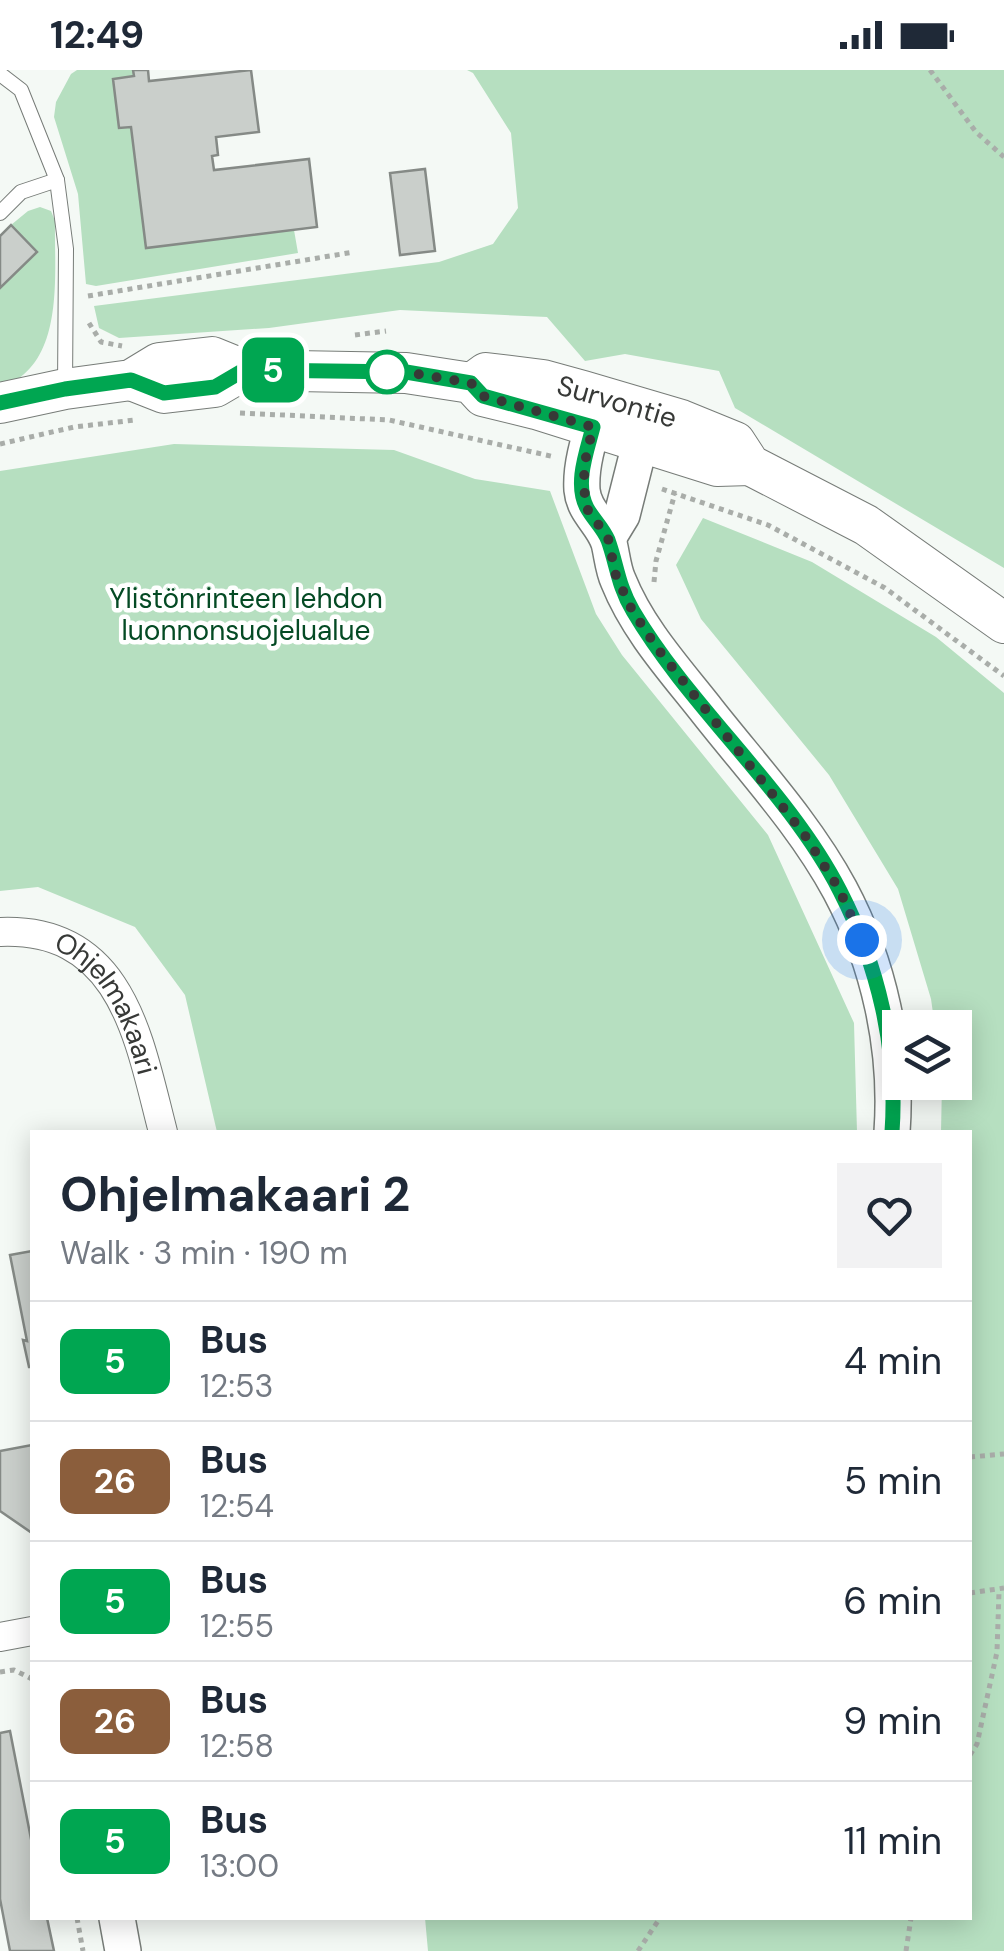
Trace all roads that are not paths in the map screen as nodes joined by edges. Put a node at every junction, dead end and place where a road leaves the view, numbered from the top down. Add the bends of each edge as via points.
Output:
1 (0, 74) edge
2 (57, 180) junction
3 (0, 213) edge
4 (65, 389) junction
5 (0, 403) edge
6 (597, 412) junction
7 (645, 426) junction
8 (608, 538) junction
9 (1004, 623) edge
10 (0, 932) edge
11 (162, 1130) edge
12 (892, 1130) edge
13 (30, 1631) edge
14 (0, 1637) edge
15 (117, 1920) edge
16 (123, 1951) edge

1 - 2 lane via 20,90
2 - 3 lane via 21,192
2 - 4 lane via 66,250
4 - 5 main road, Survontie
4 - 6 main road, Survontie via 131,380 159,362 212,357 244,370 406,372 471,383 483,396
6 - 7 main road, Survontie
6 - 8 street via 584,466 585,506
7 - 8 street via 622,514
7 - 9 main road, Survontie via 717,466 750,465 866,526
8 - 12 street via 616,576 657,648 804,834 839,889 884,1009
10 - 11 street, Ohjelmakaari via 36,932 70,947 118,991 134,1023
13 - 14 street
15 - 16 street

